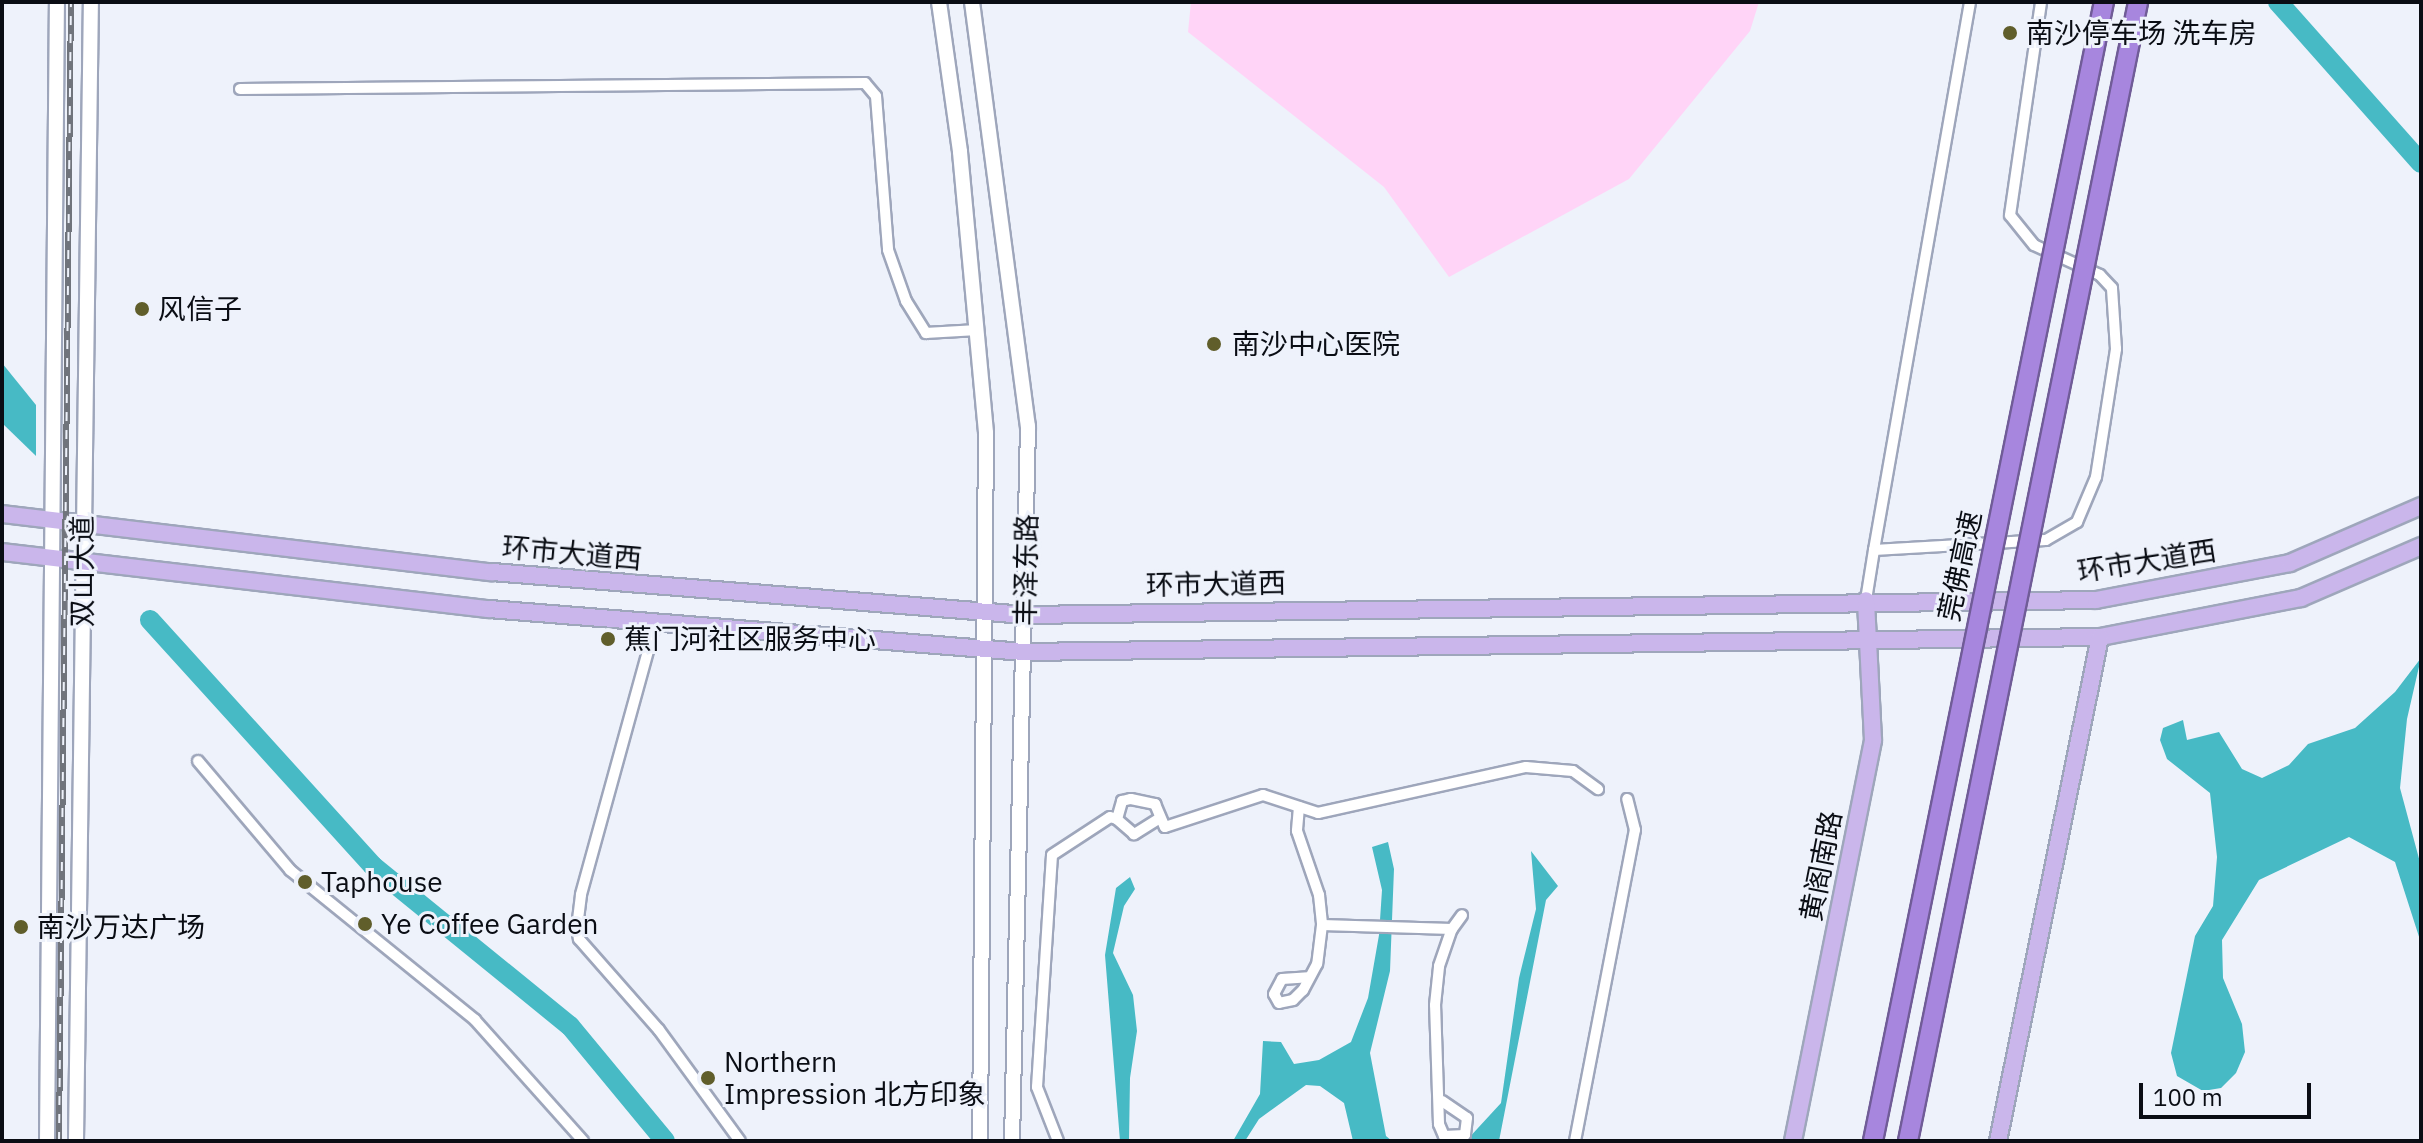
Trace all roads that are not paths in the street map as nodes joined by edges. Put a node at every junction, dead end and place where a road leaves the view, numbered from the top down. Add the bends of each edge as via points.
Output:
1 (57, 2) edge
2 (91, 2) edge
3 (939, 2) edge
4 (972, 2) edge
5 (1970, 2) edge
6 (2041, 2) edge
7 (2104, 2) edge
8 (2138, 2) edge
9 (240, 89) dead end
10 (977, 330) junction
11 (2421, 506) edge
12 (2, 514) edge
13 (50, 523) junction
14 (82, 526) junction
15 (2421, 546) edge
16 (1874, 550) junction
17 (2, 552) edge
18 (50, 560) junction
19 (82, 564) junction
20 (1866, 600) junction
21 (984, 612) junction
22 (1025, 615) junction
23 (656, 622) junction
24 (2100, 637) junction
25 (1865, 638) junction
26 (986, 648) junction
27 (1024, 652) junction
28 (198, 761) dead end
29 (1598, 789) dead end
30 (1627, 799) dead end
31 (1299, 807) junction
32 (1160, 818) junction
33 (1117, 819) junction
34 (1462, 915) dead end
35 (1322, 925) junction
36 (1452, 929) junction
37 (1308, 977) dead end
38 (1442, 1101) dead end
39 (47, 1140) edge
40 (76, 1141) edge
41 (583, 1141) edge
42 (740, 1141) edge
43 (980, 1141) edge
44 (1012, 1141) edge
45 (1058, 1141) edge
46 (1575, 1141) edge
47 (1793, 1141) edge
48 (1873, 1141) edge
49 (1908, 1141) edge
50 (1998, 1141) edge

1 - 13 main road, 双山大道
2 - 14 main road, 双山大道
3 - 10 main road, 丰泽东路
4 - 22 main road, 丰泽东路 via 1028,426
5 - 16 street
6 - 16 street via 2010,215 2034,245 2100,275 2112,288 2116,349 2096,477 2077,522 2046,540
7 - 48 highway, 莞佛高速, bridge
8 - 49 highway, bridge
9 - 10 street via 865,83 876,96 888,250 906,301 926,333
10 - 21 main road, 丰泽东路 via 986,433
11 - 20 main road, 环市大道西 via 2290,563 2096,600
12 - 13 main road, 环市大道西
13 - 14 main road, 环市大道西
13 - 18 main road, 双山大道
14 - 19 main road, 双山大道
14 - 21 main road, 环市大道西 via 492,572
15 - 24 main road via 2301,598
16 - 20 street
17 - 18 main road
18 - 19 main road
18 - 39 main road, 双山大道
19 - 23 main road
19 - 40 main road, 双山大道
20 - 22 main road, 环市大道西
20 - 25 main road, 黄阁南路
21 - 22 main road, 环市大道西
21 - 26 main road, 丰泽东路
22 - 27 main road, 丰泽东路
23 - 26 main road
23 - 42 street via 577,927 579,939 659,1030
24 - 25 main road
24 - 50 main road
25 - 27 main road
25 - 47 main road, 黄阁南路 via 1874,679 1873,740
26 - 27 main road
26 - 43 main road, 丰泽东路
27 - 44 main road, 丰泽东路
28 - 41 street via 290,870 475,1020
29 - 31 street via 1573,771 1526,767 1370,805 1318,813
30 - 46 street via 1635,830
31 - 32 street via 1263,795 1165,827
31 - 35 street via 1297,831 1319,895
32 - 33 street via 1134,834
32 - 33 street via 1155,804 1131,799 1122,801
33 - 45 street via 1110,817 1052,855 1037,1087
34 - 36 street
35 - 36 street
35 - 37 street via 1317,964
36 - 38 street via 1439,966 1435,1005

